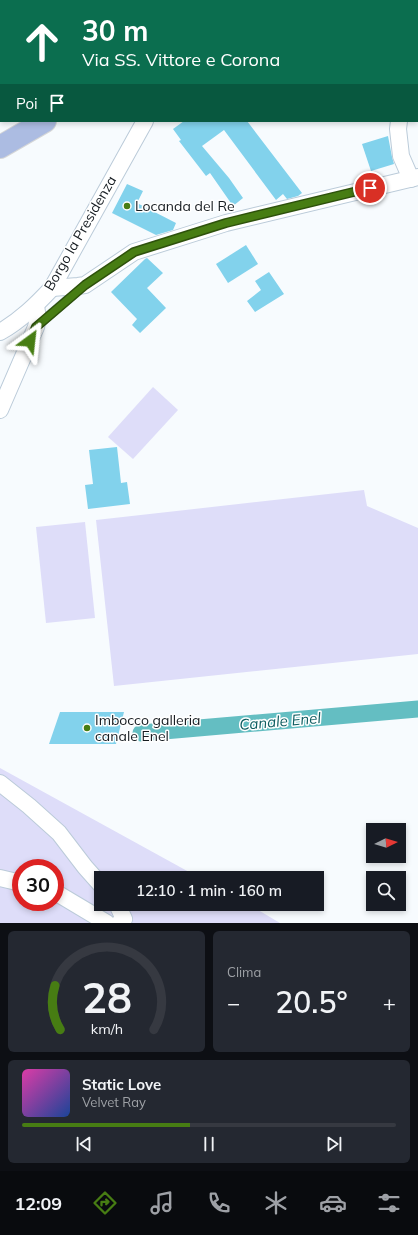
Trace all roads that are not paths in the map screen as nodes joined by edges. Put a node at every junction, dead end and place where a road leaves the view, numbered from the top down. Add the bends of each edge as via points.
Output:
1 (43, 122) edge
2 (144, 122) edge
3 (399, 122) edge
4 (0, 147) edge
5 (414, 178) edge
6 (85, 285) junction
7 (52, 288) junction
8 (36, 306) junction
9 (36, 327) junction
10 (0, 332) edge
11 (0, 410) edge
12 (0, 783) edge
13 (94, 877) edge
14 (0, 878) edge
15 (12, 881) edge
16 (64, 897) edge
17 (120, 911) edge
18 (107, 923) edge
19 (119, 923) edge

1 - 4 main road
2 - 7 street, Borgo la Presidenza
3 - 5 street via 401,156
5 - 6 street via 226,223 134,252
6 - 7 street
6 - 9 lane
7 - 8 street, Borgo la Presidenza
8 - 9 street
8 - 10 street, Borgo la Presidenza
9 - 11 street
12 - 13 street via 59,833
14 - 15 street
16 - 18 street
17 - 19 street via 124,919

